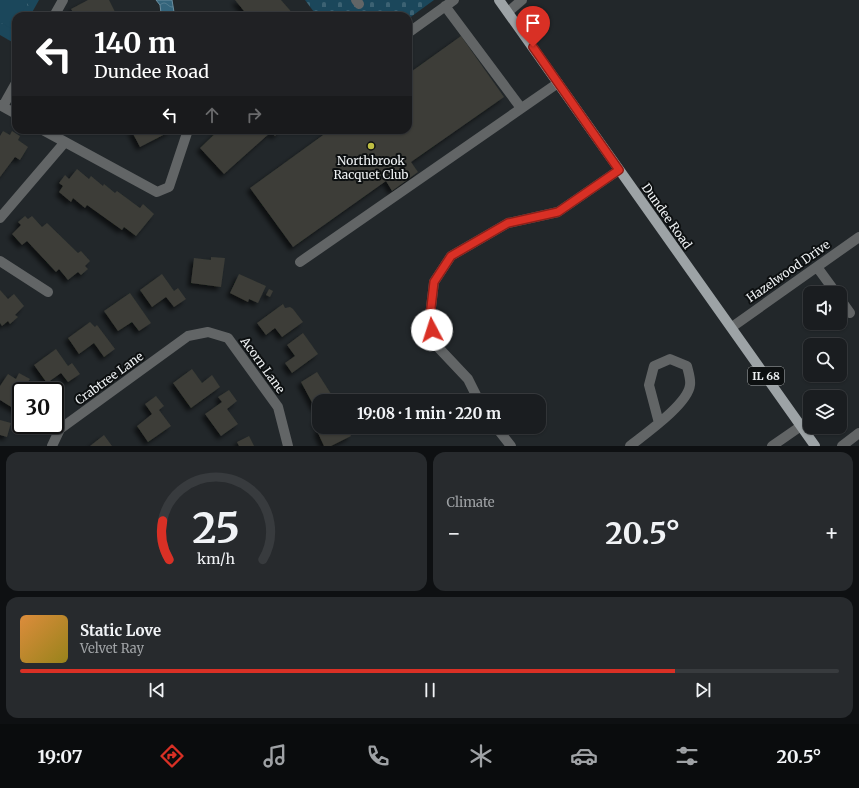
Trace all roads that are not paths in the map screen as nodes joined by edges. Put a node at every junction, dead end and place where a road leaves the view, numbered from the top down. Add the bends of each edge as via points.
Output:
1 (499, 0) edge
2 (522, 0) edge
3 (59, 1) edge
4 (449, 3) edge
5 (55, 12) edge
6 (508, 12) junction
7 (412, 30) edge
8 (558, 83) junction
9 (12, 90) edge
10 (2, 106) edge
11 (521, 108) junction
12 (12, 112) edge
13 (50, 134) edge
14 (187, 134) edge
15 (65, 142) junction
16 (619, 170) junction
17 (0, 218) edge
18 (859, 237) edge
19 (0, 261) edge
20 (300, 262) dead end
21 (817, 267) junction
22 (831, 286) edge
23 (48, 292) dead end
24 (847, 309) edge
25 (850, 313) dead end
26 (732, 327) junction
27 (188, 336) joint
28 (476, 394) edge
29 (659, 423) junction
30 (801, 426) junction
31 (502, 434) edge
32 (859, 434) edge
33 (52, 446) edge
34 (288, 446) edge
35 (511, 446) edge
36 (630, 446) edge
37 (772, 446) edge
38 (815, 446) edge
39 (842, 446) edge

1 - 6 main road, Dundee Road / IL 68
2 - 6 street
3 - 5 street
4 - 7 street
4 - 11 street
6 - 8 main road, Dundee Road / IL 68
8 - 11 street
8 - 16 main road, Dundee Road / IL 68
9 - 10 street
10 - 12 street
11 - 20 street
13 - 15 street
14 - 15 street via 169,187 157,192
15 - 17 street
16 - 26 main road, Dundee Road / IL 68
16 - 28 street via 558,212 508,223 451,256 434,282 430,316 435,344 468,379
18 - 21 street, Hazelwood Drive
19 - 23 street
21 - 22 street
21 - 26 street, Hazelwood Drive
24 - 25 street
26 - 30 main road, Dundee Road / IL 68
27 - 33 street, Crabtree Lane via 60,429
27 - 34 street, Acorn Lane via 208,332 228,338 278,407
29 - 29 street via 682,402 690,385 687,366 670,360 654,366 649,385
29 - 36 street
30 - 37 street
30 - 38 main road, Dundee Road / IL 68
31 - 35 street
32 - 39 street

